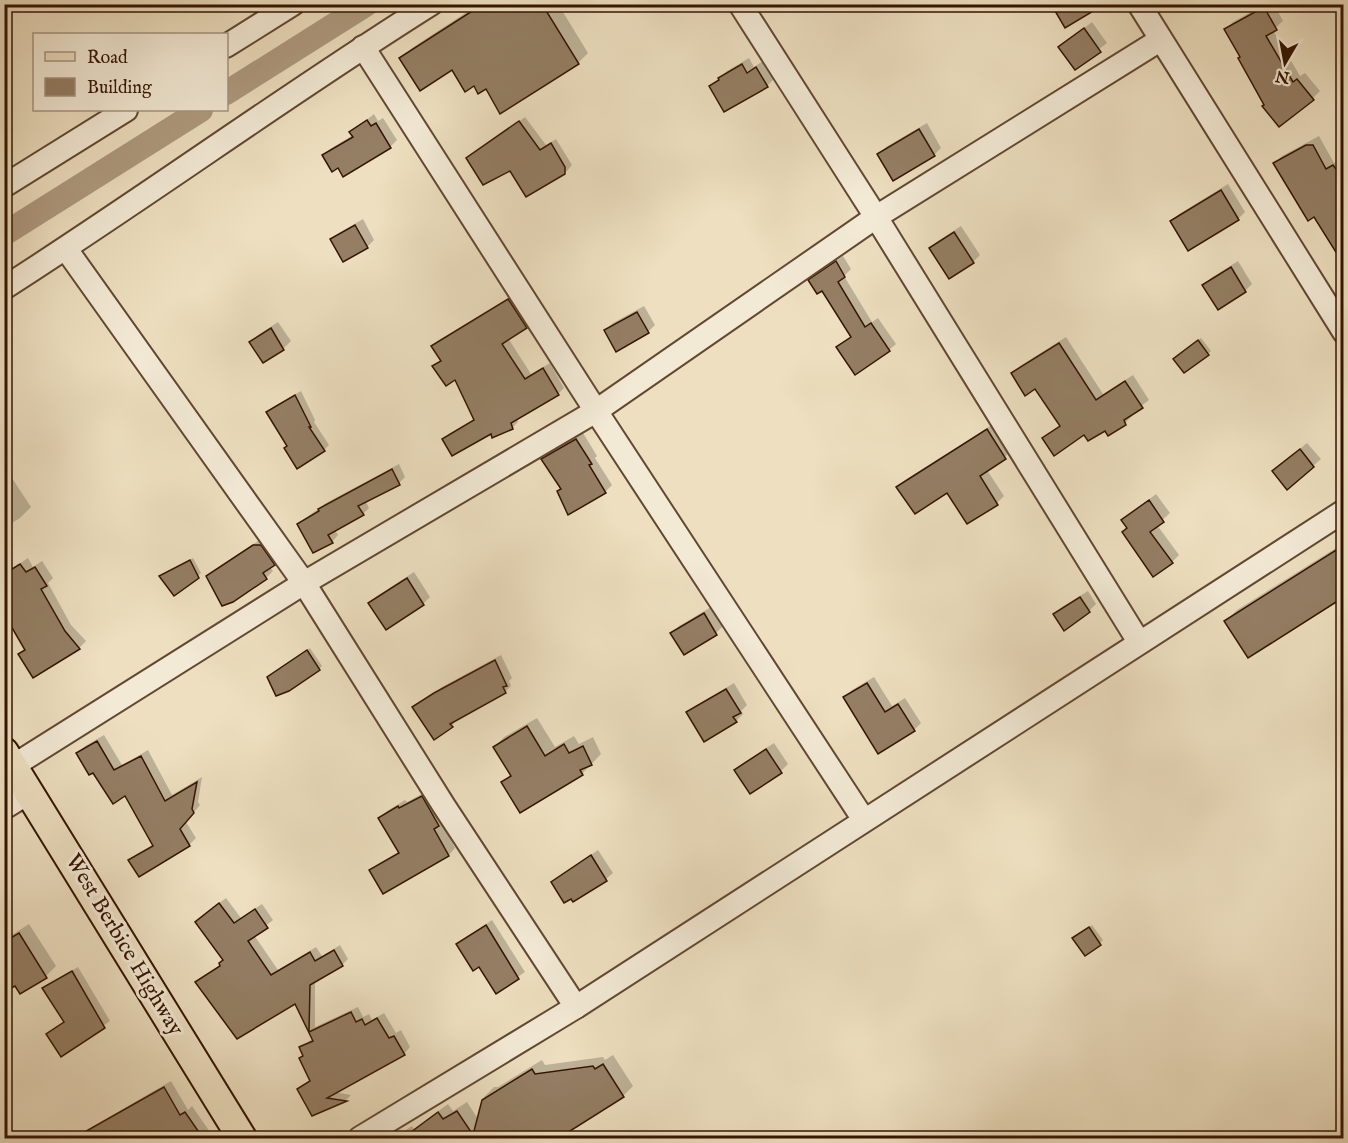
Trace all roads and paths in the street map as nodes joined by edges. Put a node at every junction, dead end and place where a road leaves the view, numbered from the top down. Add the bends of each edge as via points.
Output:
1 (293, 4) edge
2 (431, 4) edge
3 (740, 4) edge
4 (1139, 4) edge
5 (1160, 40) junction
6 (228, 45) edge
7 (363, 47) junction
8 (124, 111) edge
9 (4, 186) edge
10 (876, 217) junction
11 (66, 249) junction
12 (4, 288) edge
13 (1344, 332) edge
14 (596, 411) junction
15 (1344, 511) edge
16 (304, 583) junction
17 (1139, 642) junction
18 (9, 759) edge
19 (30, 792) junction
20 (4, 808) edge
21 (864, 820) junction
22 (576, 1007) junction
23 (242, 1138) edge
24 (360, 1138) edge

1 - 6 street
2 - 7 street
3 - 10 street
4 - 5 street
5 - 10 street
5 - 13 street
7 - 11 street
7 - 14 street
8 - 9 street
10 - 14 street
10 - 17 street
11 - 12 street
11 - 16 street
14 - 16 street
14 - 21 street
15 - 17 street
16 - 18 street
16 - 22 street
17 - 21 street
18 - 19 main road, West Berbice Highway
19 - 20 street
19 - 23 main road, West Berbice Highway
21 - 22 street
22 - 24 street

